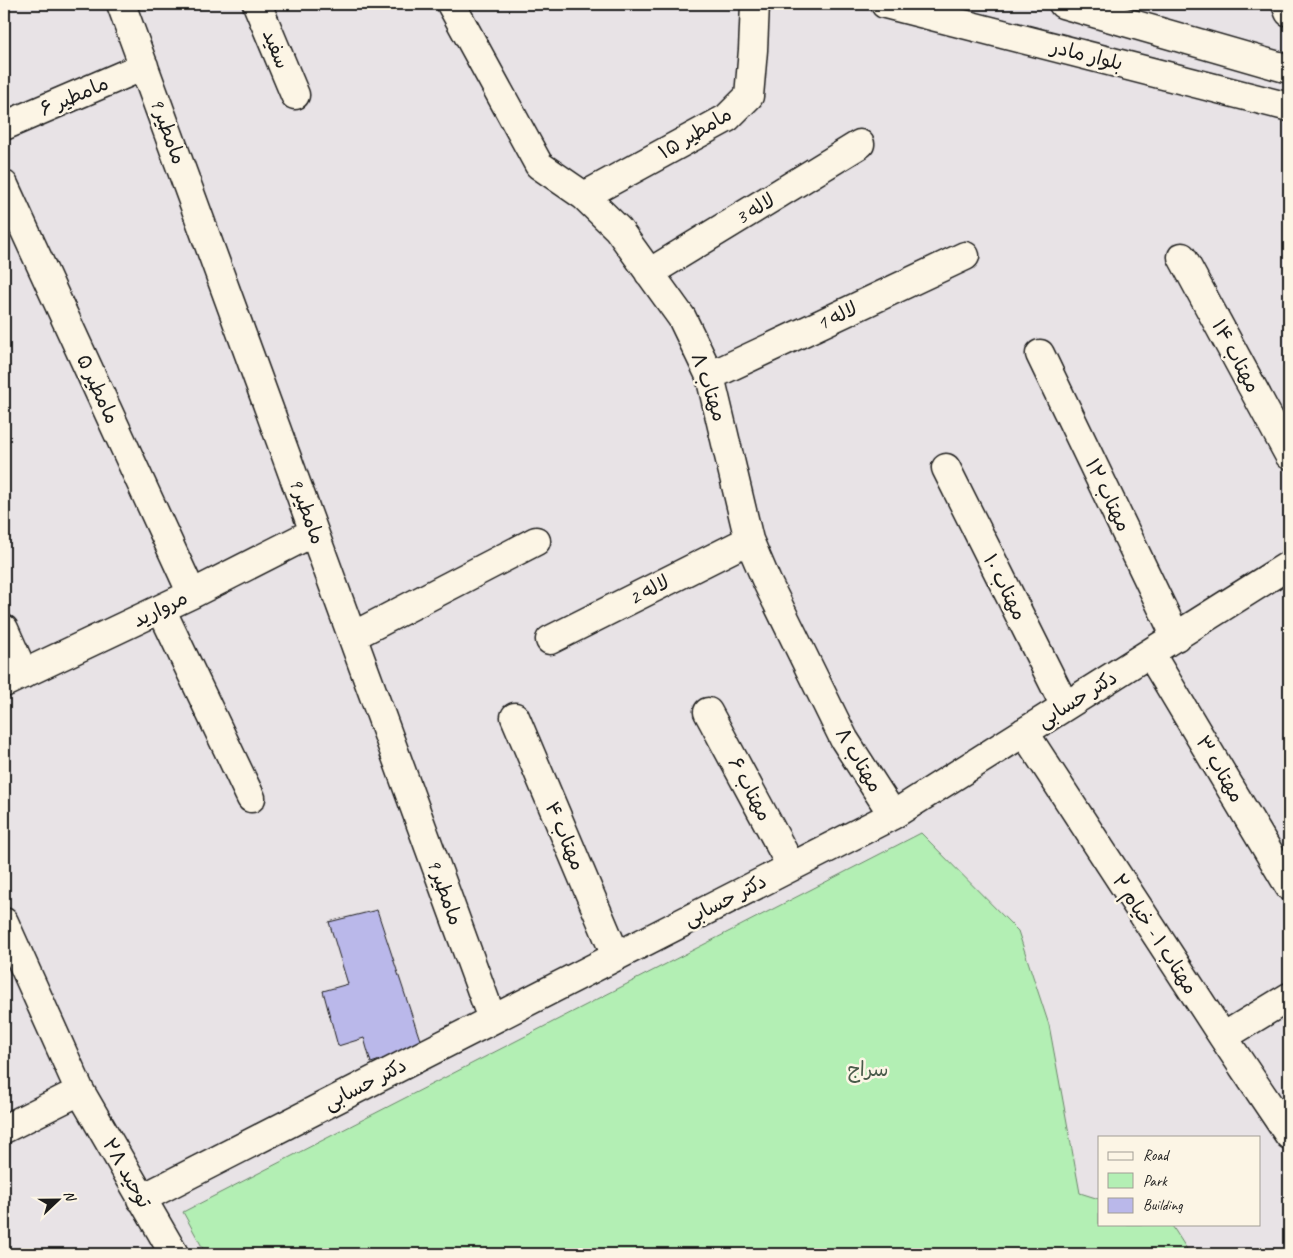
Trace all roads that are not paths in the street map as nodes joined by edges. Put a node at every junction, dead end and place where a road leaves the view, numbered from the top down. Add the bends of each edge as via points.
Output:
1 (121, 4) edge
2 (257, 4) edge
3 (451, 4) edge
4 (755, 4) edge
5 (885, 4) edge
6 (1063, 4) edge
7 (1286, 4) edge
8 (1289, 12) edge
9 (144, 66) junction
10 (1289, 69) edge
11 (295, 95) dead end
12 (1289, 106) edge
13 (4, 126) edge
14 (860, 144) dead end
15 (4, 185) edge
16 (584, 196) junction
17 (965, 256) dead end
18 (1182, 257) dead end
19 (649, 273) junction
20 (1040, 354) dead end
21 (710, 376) junction
22 (1289, 455) edge
23 (946, 468) dead end
24 (314, 532) junction
25 (749, 540) junction
26 (536, 541) dead end
27 (1289, 565) edge
28 (192, 594) junction
29 (161, 609) junction
30 (4, 629) edge
31 (353, 636) junction
32 (1176, 637) junction
33 (550, 640) dead end
34 (1150, 653) junction
35 (14, 678) edge
36 (1065, 706) junction
37 (708, 712) dead end
38 (515, 717) dead end
39 (1024, 732) junction
40 (252, 798) dead end
41 (892, 815) junction
42 (792, 866) junction
43 (1289, 886) edge
44 (4, 922) edge
45 (616, 956) junction
46 (1289, 997) edge
47 (492, 1019) junction
48 (1223, 1037) junction
49 (80, 1091) junction
50 (4, 1129) edge
51 (1289, 1135) edge
52 (141, 1199) junction
53 (174, 1254) edge

1 - 9 street, مامطیر 9
2 - 11 street, سفید
3 - 16 street, مهتاب ۸ via 539,165
4 - 16 street, مامطیر ۱۵ via 749,96 727,118
5 - 12 street, بلوار مادر
6 - 10 street, بلوار مادر
7 - 8 street
9 - 13 street, مامطیر ۶
9 - 24 street, مامطیر 9
14 - 19 street, لاله 3
15 - 28 street, مامطیر ۵
16 - 19 street, مهتاب ۸ via 618,229
17 - 21 street, لاله 1
18 - 22 street, مهتاب ۱۴
19 - 21 street, مهتاب ۸ via 682,318
20 - 32 street, مهتاب ۱۲
21 - 25 street, مهتاب ۸
23 - 36 street, مهتاب ۱۰
24 - 28 street, مروارید
24 - 31 street, مامطیر 9
25 - 33 street, لاله 2
25 - 41 street, مهتاب ۸ via 844,739
26 - 31 street
27 - 32 street, دکتر حسابی
28 - 29 street, مروارید
29 - 35 street, مروارید
29 - 40 street
30 - 35 street
31 - 47 street, مامطیر 9
32 - 34 street, دکتر حسابی
34 - 36 street, دکتر حسابی
34 - 43 street, مهتاب ۳
36 - 39 street, دکتر حسابی
37 - 42 street, مهتاب ۶
38 - 45 street, مهتاب ۴
39 - 41 street, دکتر حسابی
39 - 48 street, مهتاب ۱ - خیام ۲
41 - 42 street, دکتر حسابی
42 - 45 street, دکتر حسابی
44 - 49 street, توحید ۲۸
45 - 47 street, دکتر حسابی
46 - 48 street
47 - 52 street, دکتر حسابی
48 - 51 street, مهتاب ۱ - خیام ۲
49 - 50 street
49 - 52 street, توحید ۲۸
52 - 53 street, توحید ۲۸

